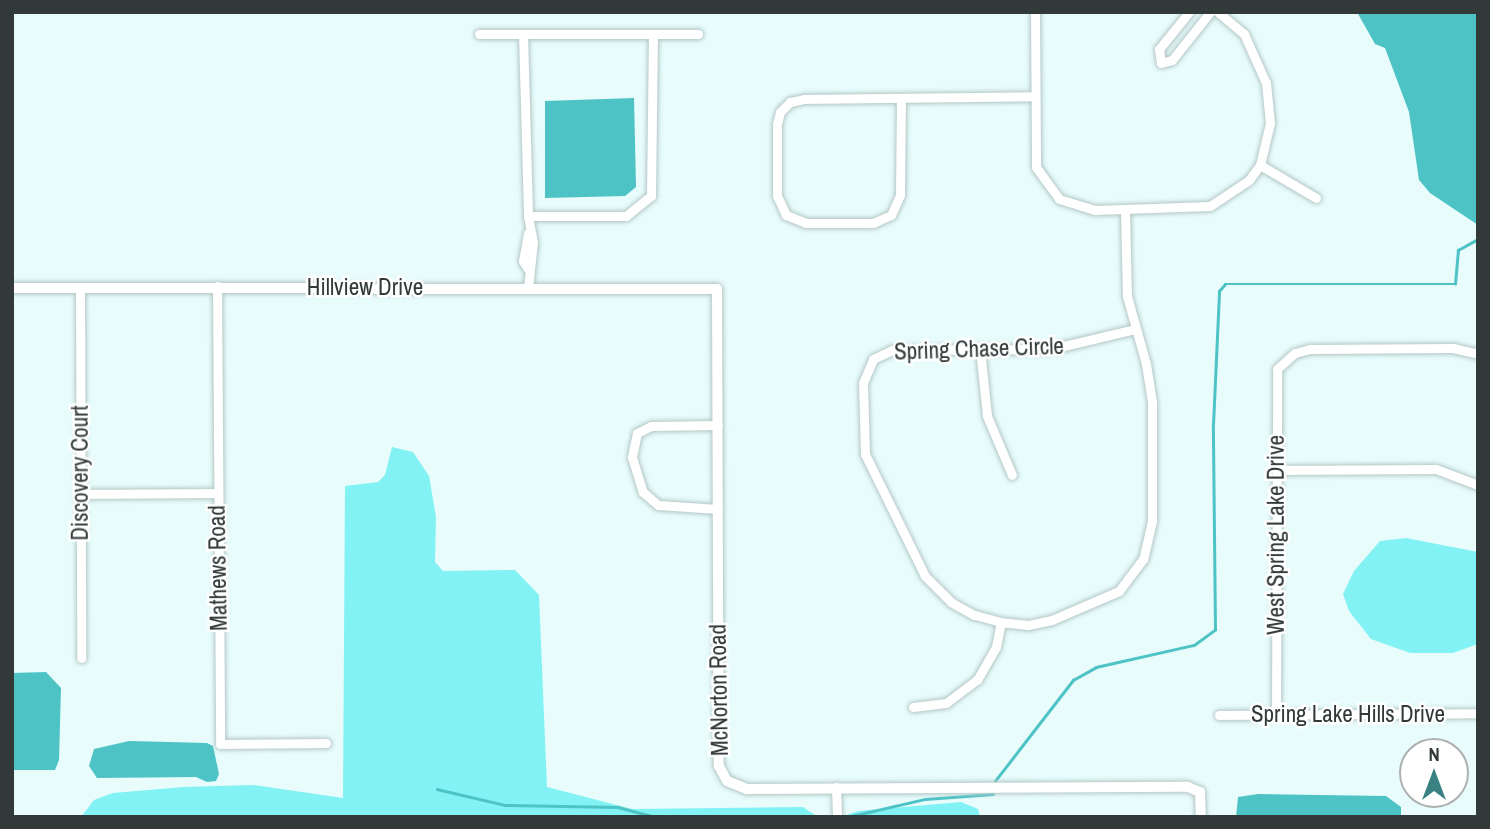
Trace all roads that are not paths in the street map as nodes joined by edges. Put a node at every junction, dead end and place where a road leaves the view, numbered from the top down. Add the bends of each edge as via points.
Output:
1 (1035, 12) edge
2 (1189, 12) edge
3 (1210, 12) edge
4 (1218, 12) edge
5 (478, 34) dead end
6 (523, 34) junction
7 (653, 34) junction
8 (698, 34) dead end
9 (1034, 96) junction
10 (901, 98) junction
11 (1260, 165) junction
12 (1316, 198) dead end
13 (1125, 210) junction
14 (528, 216) junction
15 (217, 286) junction
16 (80, 287) junction
17 (12, 288) edge
18 (528, 288) junction
19 (717, 289) joint
20 (1135, 329) junction
21 (980, 349) junction
22 (1478, 354) edge
23 (718, 425) junction
24 (1276, 470) junction
25 (1012, 475) dead end
26 (1478, 485) edge
27 (216, 492) junction
28 (80, 494) junction
29 (718, 509) junction
30 (1001, 622) junction
31 (81, 658) dead end
32 (914, 706) dead end
33 (1478, 713) edge
34 (1276, 714) junction
35 (1219, 715) dead end
36 (326, 743) dead end
37 (836, 787) junction
38 (836, 817) edge
39 (1201, 817) edge

1 - 9 street
2 - 3 street via 1159,48 1161,63 1172,60
4 - 11 street via 1244,34 1266,83 1270,123
5 - 6 street
6 - 7 street
6 - 14 street
7 - 8 street
7 - 14 street via 651,196 626,216
9 - 10 street
9 - 13 street via 1036,167 1047,188 1074,207
10 - 10 street via 804,99 780,112 777,196 786,215 806,223 873,222 891,215 900,195
11 - 12 street
11 - 13 street via 1250,180 1210,206
13 - 20 street, Spring Chase Circle via 1126,286
14 - 18 street
15 - 16 street, Hillview Drive
15 - 18 street, Hillview Drive
15 - 27 street, Mathews Road
16 - 17 street, Hillview Drive
16 - 28 street, Discovery Court
18 - 19 street, Hillview Drive
19 - 23 street, McNorton Road
20 - 21 street, Spring Chase Circle via 1051,349
20 - 30 street, Spring Chase Circle via 1152,402 1152,521 1143,559 1119,592 1101,602 1052,621
21 - 25 street via 987,416
21 - 30 street, Spring Chase Circle via 892,350 873,359 863,383 862,438 872,475 925,576 951,602 974,615
22 - 24 street, West Spring Lake Drive via 1453,348 1310,349 1285,359 1275,380
23 - 29 street, McNorton Road
23 - 29 street via 651,426 637,433 632,457 643,492 658,505
24 - 26 street via 1436,469
24 - 34 street, West Spring Lake Drive
27 - 28 street
27 - 36 street, Mathews Road via 220,744
28 - 31 street, Discovery Court
29 - 37 street, McNorton Road via 722,775 734,786 747,789
30 - 32 street via 996,646 977,680 946,703
33 - 34 street, Spring Lake Hills Drive
34 - 35 street, Spring Lake Hills Drive
37 - 38 street
37 - 39 street, McNorton Road via 1188,787 1200,792

